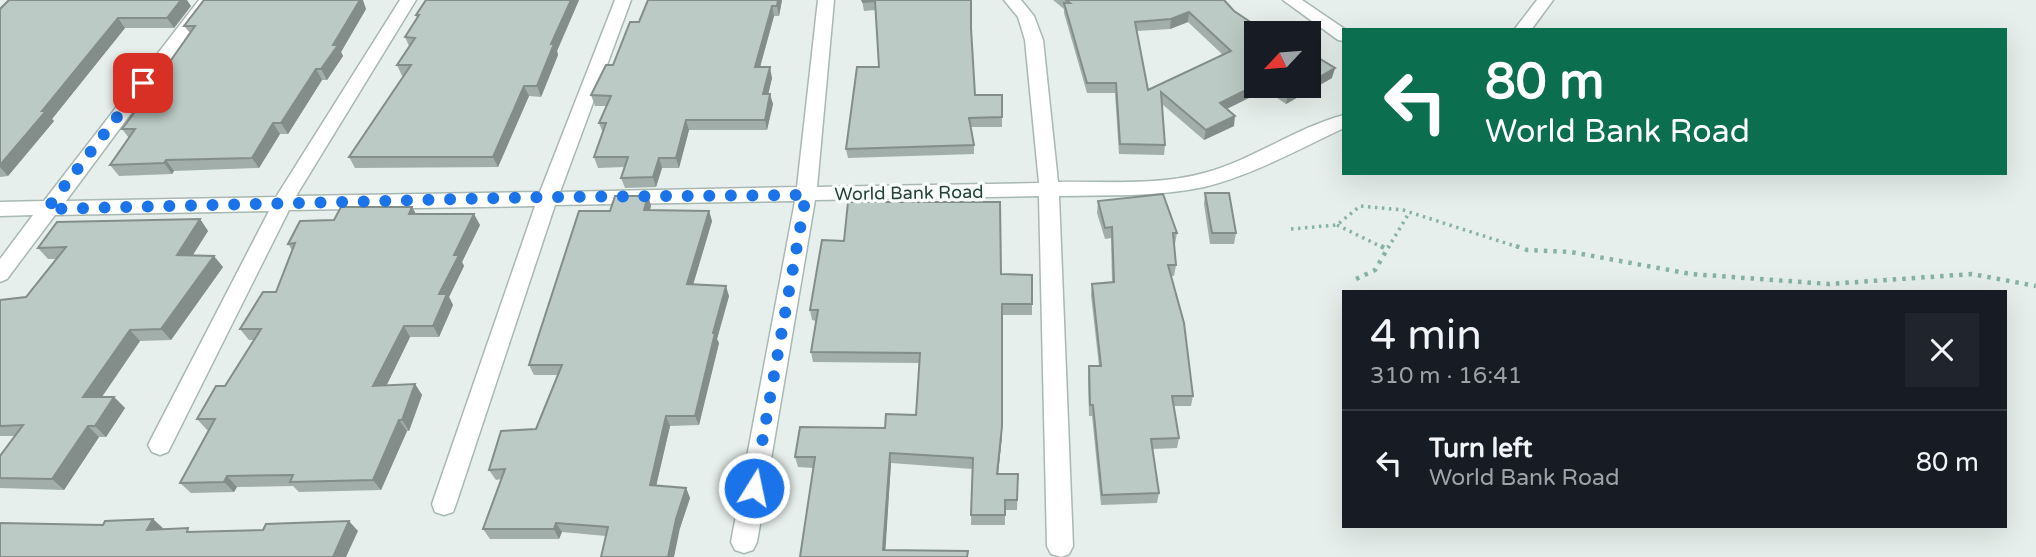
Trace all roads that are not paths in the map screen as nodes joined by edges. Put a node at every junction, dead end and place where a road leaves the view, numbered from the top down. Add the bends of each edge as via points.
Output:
1 (207, 0) edge
2 (408, 0) edge
3 (622, 0) edge
4 (827, 0) edge
5 (1012, 0) edge
6 (1291, 0) edge
7 (1545, 0) edge
8 (1523, 28) edge
9 (1342, 35) edge
10 (1342, 122) edge
11 (1049, 190) junction
12 (806, 195) junction
13 (548, 197) junction
14 (283, 202) junction
15 (0, 209) edge
16 (47, 209) junction
17 (0, 274) edge
18 (160, 445) dead end
19 (444, 504) dead end
20 (744, 542) dead end
21 (1060, 546) dead end

1 - 16 street
2 - 14 street
3 - 13 street
4 - 12 street
5 - 11 street via 1026,16 1034,40
6 - 9 street
7 - 8 street
10 - 11 street, World Bank Road via 1204,180 1162,187
11 - 12 street, World Bank Road
11 - 21 street
12 - 13 street, World Bank Road
12 - 20 street
13 - 14 street, World Bank Road
13 - 19 street
14 - 16 street, World Bank Road
14 - 18 street
15 - 16 street, World Bank Road
16 - 17 street

